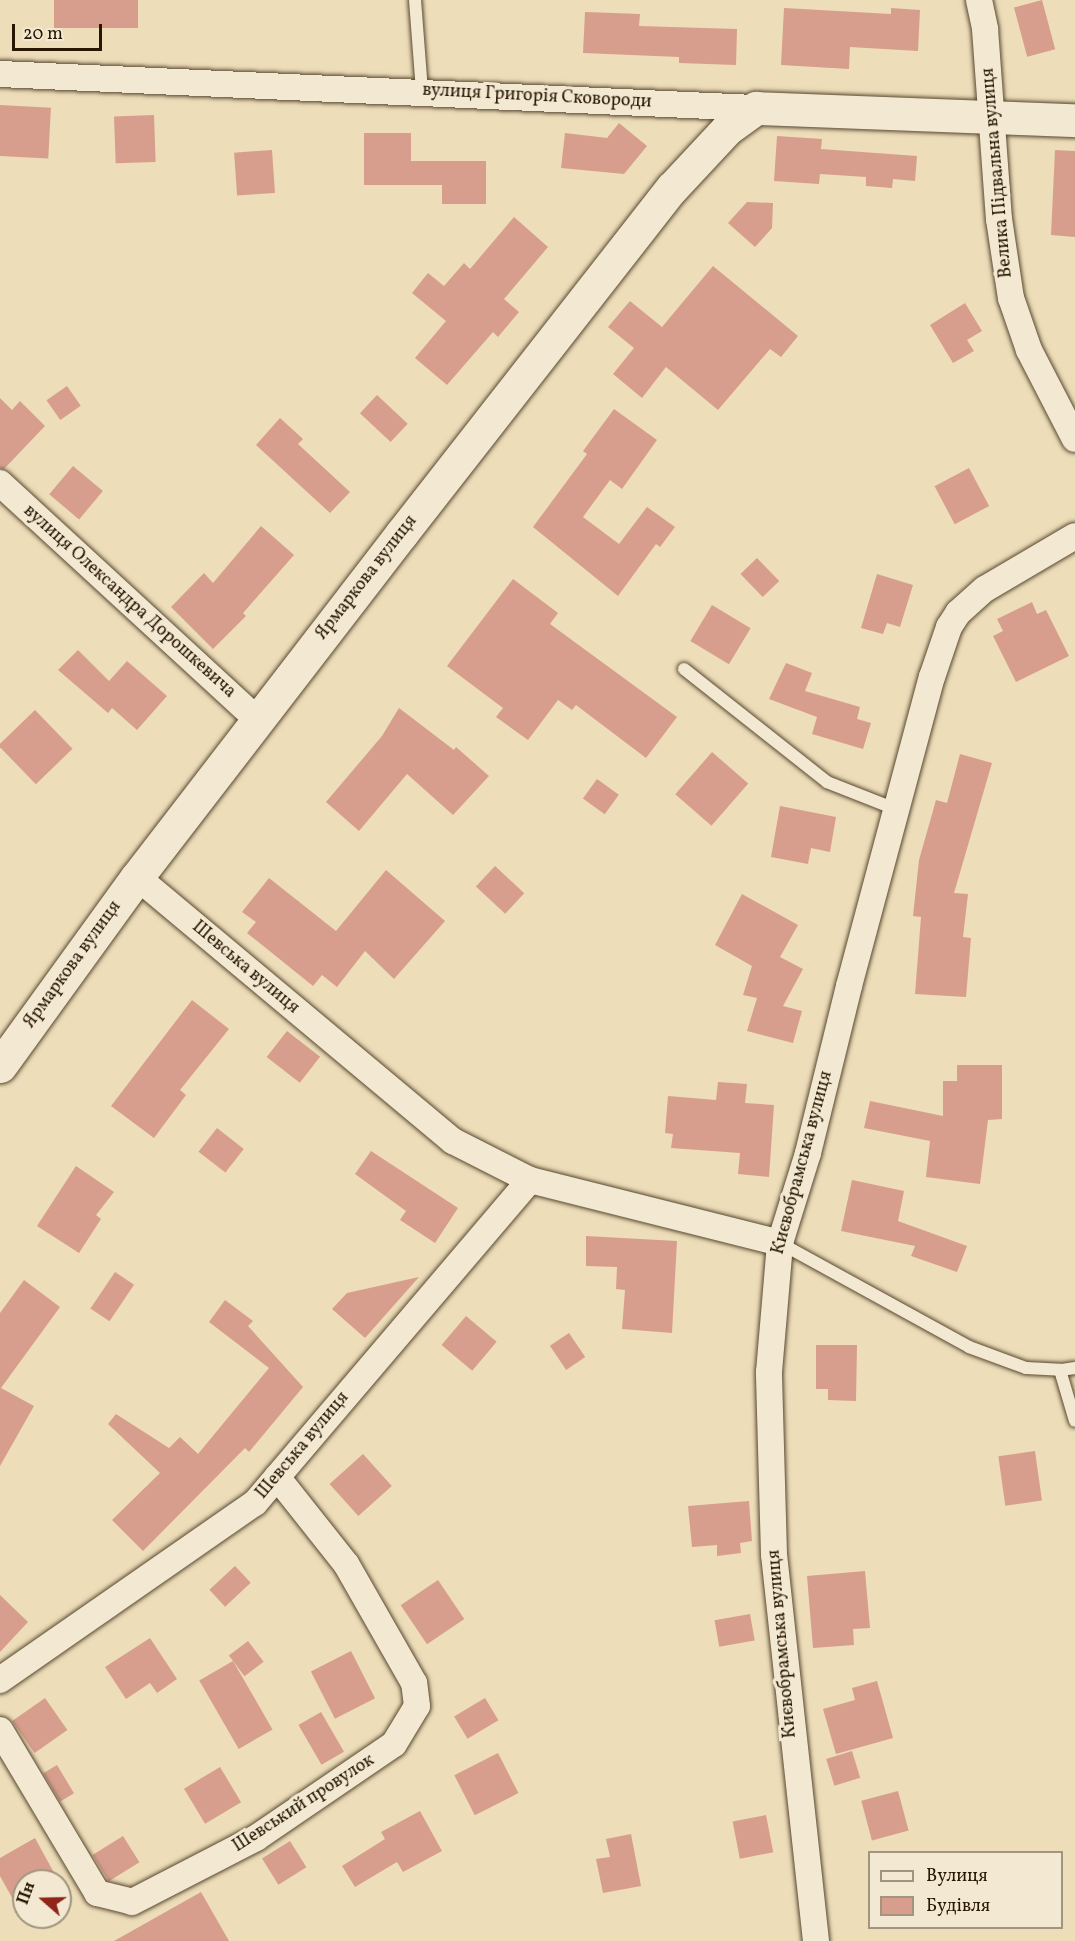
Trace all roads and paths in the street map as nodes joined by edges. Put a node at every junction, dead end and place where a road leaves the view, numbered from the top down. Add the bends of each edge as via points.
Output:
1 (415, 0) edge
2 (979, 0) edge
3 (0, 74) edge
4 (422, 92) junction
5 (756, 108) junction
6 (991, 117) junction
7 (1075, 120) edge
8 (1075, 440) edge
9 (0, 483) edge
10 (1075, 536) edge
11 (684, 669) dead end
12 (258, 720) junction
13 (898, 810) junction
14 (137, 877) junction
15 (0, 1066) edge
16 (530, 1180) junction
17 (780, 1243) junction
18 (1075, 1368) edge
19 (1060, 1370) junction
20 (1075, 1421) edge
21 (277, 1477) junction
22 (0, 1680) edge
23 (0, 1730) edge
24 (816, 1941) edge

1 - 4 lane
2 - 6 street, Велика Підвальна вулиця
3 - 4 street, вулиця Григорія Сковороди
4 - 5 street, вулиця Григорія Сковороди
5 - 6 street, вулиця Григорія Сковороди
5 - 12 street, Ярмаркова вулиця via 727,129 672,188
6 - 7 street, вулиця Григорія Сковороди
6 - 8 street, Велика Підвальна вулиця via 999,219 1011,298 1029,350
9 - 12 street, вулиця Олександра Дорошкевича
10 - 13 street, Києвобрамська вулиця via 985,589 958,613 932,677
11 - 13 lane via 827,782
12 - 14 street, Ярмаркова вулиця
13 - 17 street, Києвобрамська вулиця via 808,1153
14 - 15 street, Ярмаркова вулиця
14 - 16 street, Шевська вулиця via 453,1141
16 - 17 street, Шевська вулиця
16 - 21 street, Шевська вулиця
17 - 19 lane via 969,1347 1026,1368
17 - 24 street, Києвобрамська вулиця via 769,1372 774,1555
18 - 19 lane
19 - 20 lane
21 - 22 street, Шевська вулиця via 255,1503
21 - 23 street, Шевський провулок via 346,1564 414,1683 417,1706 394,1744 256,1838 132,1902 97,1893

